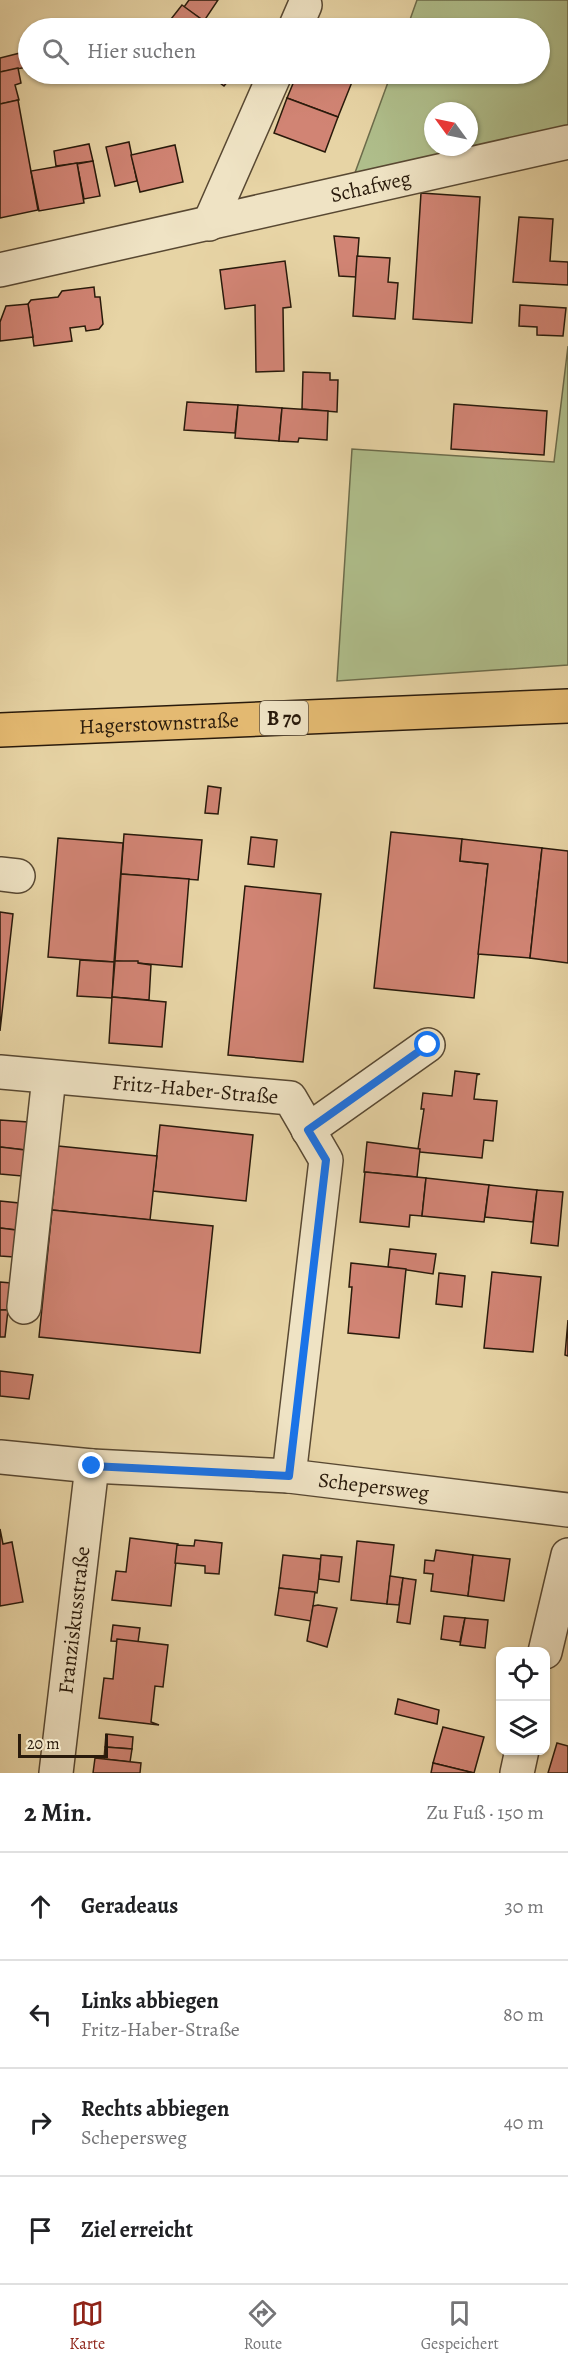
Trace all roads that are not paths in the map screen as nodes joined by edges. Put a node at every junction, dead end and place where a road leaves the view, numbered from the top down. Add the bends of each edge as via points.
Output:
1 (271, 84) edge
2 (568, 142) edge
3 (209, 224) junction
4 (0, 270) edge
5 (568, 706) edge
6 (0, 730) edge
7 (428, 1045) dead end
8 (0, 1072) edge
9 (49, 1077) junction
10 (308, 1130) junction
11 (24, 1307) dead end
12 (0, 1457) edge
13 (92, 1466) junction
14 (289, 1476) junction
15 (568, 1510) edge
16 (568, 1555) edge
17 (546, 1647) edge
18 (521, 1755) edge
19 (56, 1773) edge
20 (517, 1773) edge

1 - 3 street
2 - 3 street, Schafweg
3 - 4 street, Schafweg
5 - 6 main road, Hagerstownstraße / B 70
7 - 10 street
8 - 9 street, Fritz-Haber-Straße
9 - 10 street, Fritz-Haber-Straße via 290,1098
9 - 11 street
10 - 14 street, Fritz-Haber-Straße via 326,1160
12 - 13 street, Schepersweg
13 - 14 street, Schepersweg
13 - 19 street, Franziskusstraße
14 - 15 street, Schepersweg
16 - 17 street
18 - 20 street

